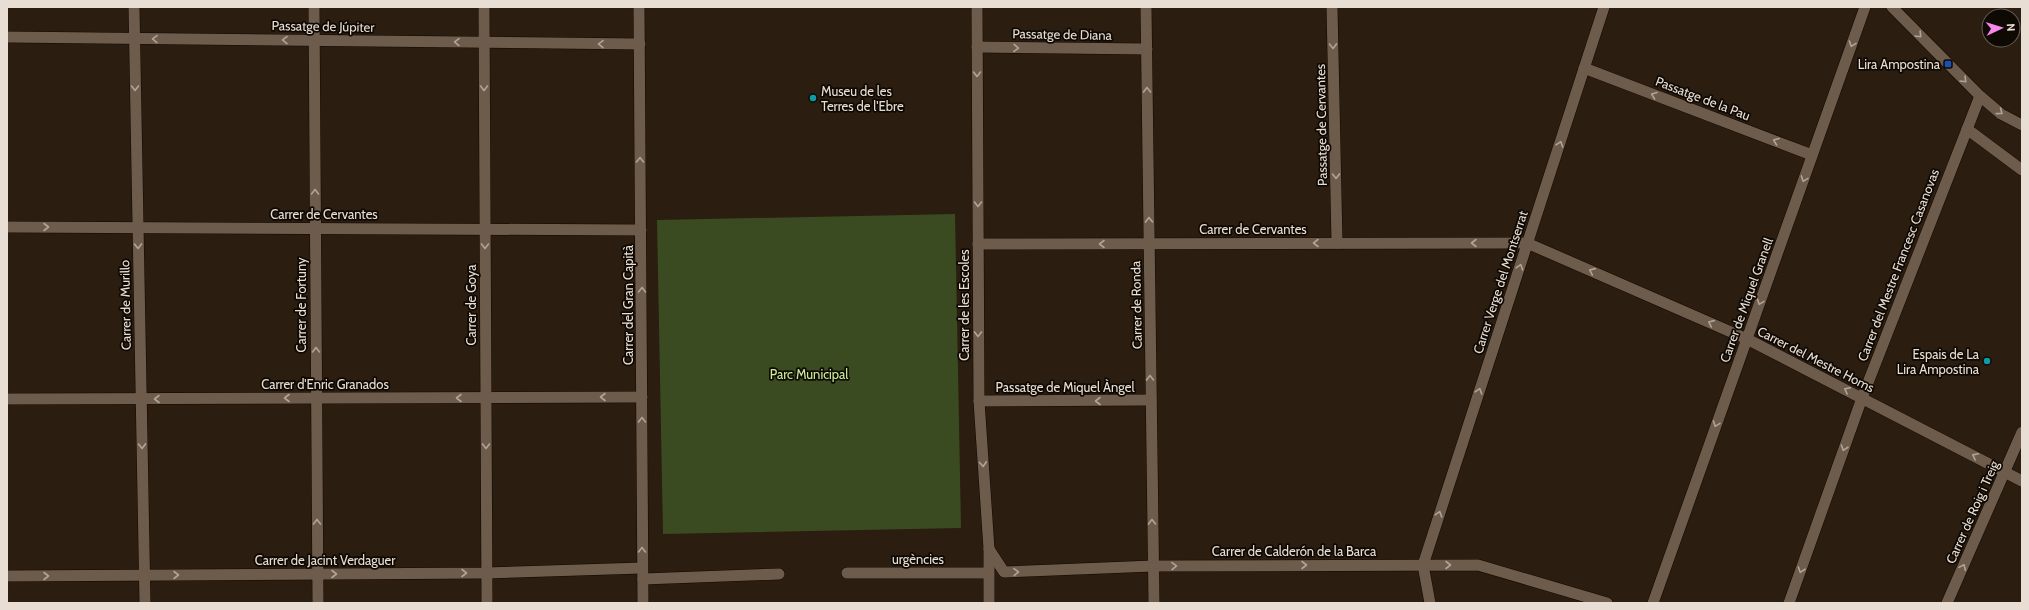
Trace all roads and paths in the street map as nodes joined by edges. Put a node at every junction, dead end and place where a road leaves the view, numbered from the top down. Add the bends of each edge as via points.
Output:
1 (134, 7) edge
2 (314, 7) edge
3 (484, 7) edge
4 (639, 7) edge
5 (977, 7) edge
6 (1146, 7) edge
7 (1332, 7) edge
8 (1604, 7) edge
9 (1865, 7) edge
10 (1892, 7) edge
11 (7, 37) edge
12 (135, 39) junction
13 (314, 40) junction
14 (484, 42) junction
15 (640, 44) junction
16 (977, 47) junction
17 (1147, 49) junction
18 (1584, 68) junction
19 (1980, 96) junction
20 (2022, 125) edge
21 (1967, 129) junction
22 (1812, 155) junction
23 (2022, 170) edge
24 (7, 227) edge
25 (138, 227) junction
26 (315, 228) junction
27 (485, 229) junction
28 (641, 230) junction
29 (1149, 243) junction
30 (1337, 243) junction
31 (1528, 243) junction
32 (978, 244) junction
33 (1747, 339) junction
34 (642, 397) junction
35 (316, 398) junction
36 (486, 398) junction
37 (1862, 398) junction
38 (7, 399) edge
39 (141, 399) junction
40 (1151, 400) junction
41 (979, 401) junction
42 (2022, 432) edge
43 (2005, 471) junction
44 (2022, 481) edge
45 (990, 549) junction
46 (1423, 565) junction
47 (1153, 566) junction
48 (486, 573) junction
49 (642, 573) junction
50 (847, 573) dead end
51 (988, 573) junction
52 (317, 574) junction
53 (779, 574) dead end
54 (144, 575) junction
55 (7, 576) edge
56 (145, 603) edge
57 (318, 603) edge
58 (487, 603) edge
59 (643, 603) edge
60 (989, 603) edge
61 (1154, 603) edge
62 (1430, 603) edge
63 (1607, 603) edge
64 (1653, 603) edge
65 (1789, 603) edge
66 (1947, 603) edge

1 - 12 street, Carrer de Murillo
2 - 13 street, Carrer de Fortuny
3 - 14 street, Carrer de Goya
4 - 15 street, Carrer del Gran Capità
5 - 16 street, Carrer de les Escoles
6 - 17 street, Carrer de Ronda
7 -> 30 street, Passatge de Cervantes
8 - 18 street, Carrer Verge del Montserrat
9 -> 22 street, Carrer de Miquel Granell
10 -> 19 street
11 - 12 street, Passatge de Júpiter
13 -> 12 street, Passatge de Júpiter
12 -> 25 street, Carrer de Murillo
14 -> 13 street, Passatge de Júpiter
26 -> 13 street, Carrer de Fortuny
15 -> 14 street, Passatge de Júpiter
14 -> 27 street, Carrer de Goya
28 -> 15 street, Carrer del Gran Capità
16 -> 17 street, Passatge de Diana
16 -> 32 street, Carrer de les Escoles
29 -> 17 street, Carrer de Ronda
22 -> 18 street, Passatge de la Pau
31 -> 18 street, Carrer Verge del Montserrat
19 -> 20 street via 2001,114
19 - 21 street, Carrer del Mestre Francesc Casanovas
21 - 23 street
21 - 37 street, Carrer del Mestre Francesc Casanovas
22 -> 33 street, Carrer de Miquel Granell
24 -> 25 street, Carrer de Cervantes
25 - 26 street, Carrer de Cervantes
25 -> 39 street, Carrer de Murillo
26 - 27 street, Carrer de Cervantes
35 -> 26 street, Carrer de Fortuny
27 - 28 street, Carrer de Cervantes
27 -> 36 street, Carrer de Goya
34 -> 28 street, Carrer del Gran Capità
30 -> 29 street, Carrer de Cervantes
29 -> 32 street, Carrer de Cervantes
40 -> 29 street, Carrer de Ronda
31 -> 30 street, Carrer de Cervantes
33 -> 31 street, Carrer del Mestre Homs
46 -> 31 street, Carrer Verge del Montserrat
32 -> 41 street, Carrer de les Escoles
37 -> 33 street, Carrer del Mestre Homs
33 -> 64 street, Carrer de Miquel Granell
34 -> 36 street, Carrer d'Enric Granados
49 -> 34 street, Carrer del Gran Capità
36 -> 35 street, Carrer d'Enric Granados
35 -> 39 street, Carrer d'Enric Granados
52 -> 35 street, Carrer de Fortuny
36 -> 48 street, Carrer de Goya
43 -> 37 street, Carrer del Mestre Homs
37 -> 65 street, Carrer del Mestre Francesc Casanovas
38 - 39 street, Carrer d'Enric Granados
39 -> 54 street, Carrer de Murillo
40 -> 41 street, Passatge de Miquel Àngel
47 -> 40 street, Carrer de Ronda
41 -> 45 street, Carrer de les Escoles
42 - 43 street, Carrer de Roig i Treig
43 - 44 street, Carrer del Mestre Homs
66 -> 43 street, Carrer de Roig i Treig
45 -> 47 street, Carrer de Calderón de la Barca via 1004,572
45 - 51 street, Carrer de les Escoles
47 -> 46 street, Carrer de Calderón de la Barca
46 - 62 street
46 -> 63 street, Carrer de Calderón de la Barca via 1478,565
47 - 61 street, Carrer de Ronda
48 - 49 street, Carrer de Jacint Verdaguer
52 -> 48 street, Carrer de Jacint Verdaguer
48 - 58 street, Carrer de Goya
49 - 53 street
49 - 59 street, Carrer del Gran Capità
50 - 51 street, urgències
51 - 60 street, Carrer de les Escoles
54 -> 52 street, Carrer de Jacint Verdaguer
52 - 57 street, Carrer de Fortuny
55 -> 54 street, Carrer de Jacint Verdaguer
54 - 56 street, Carrer de Murillo

